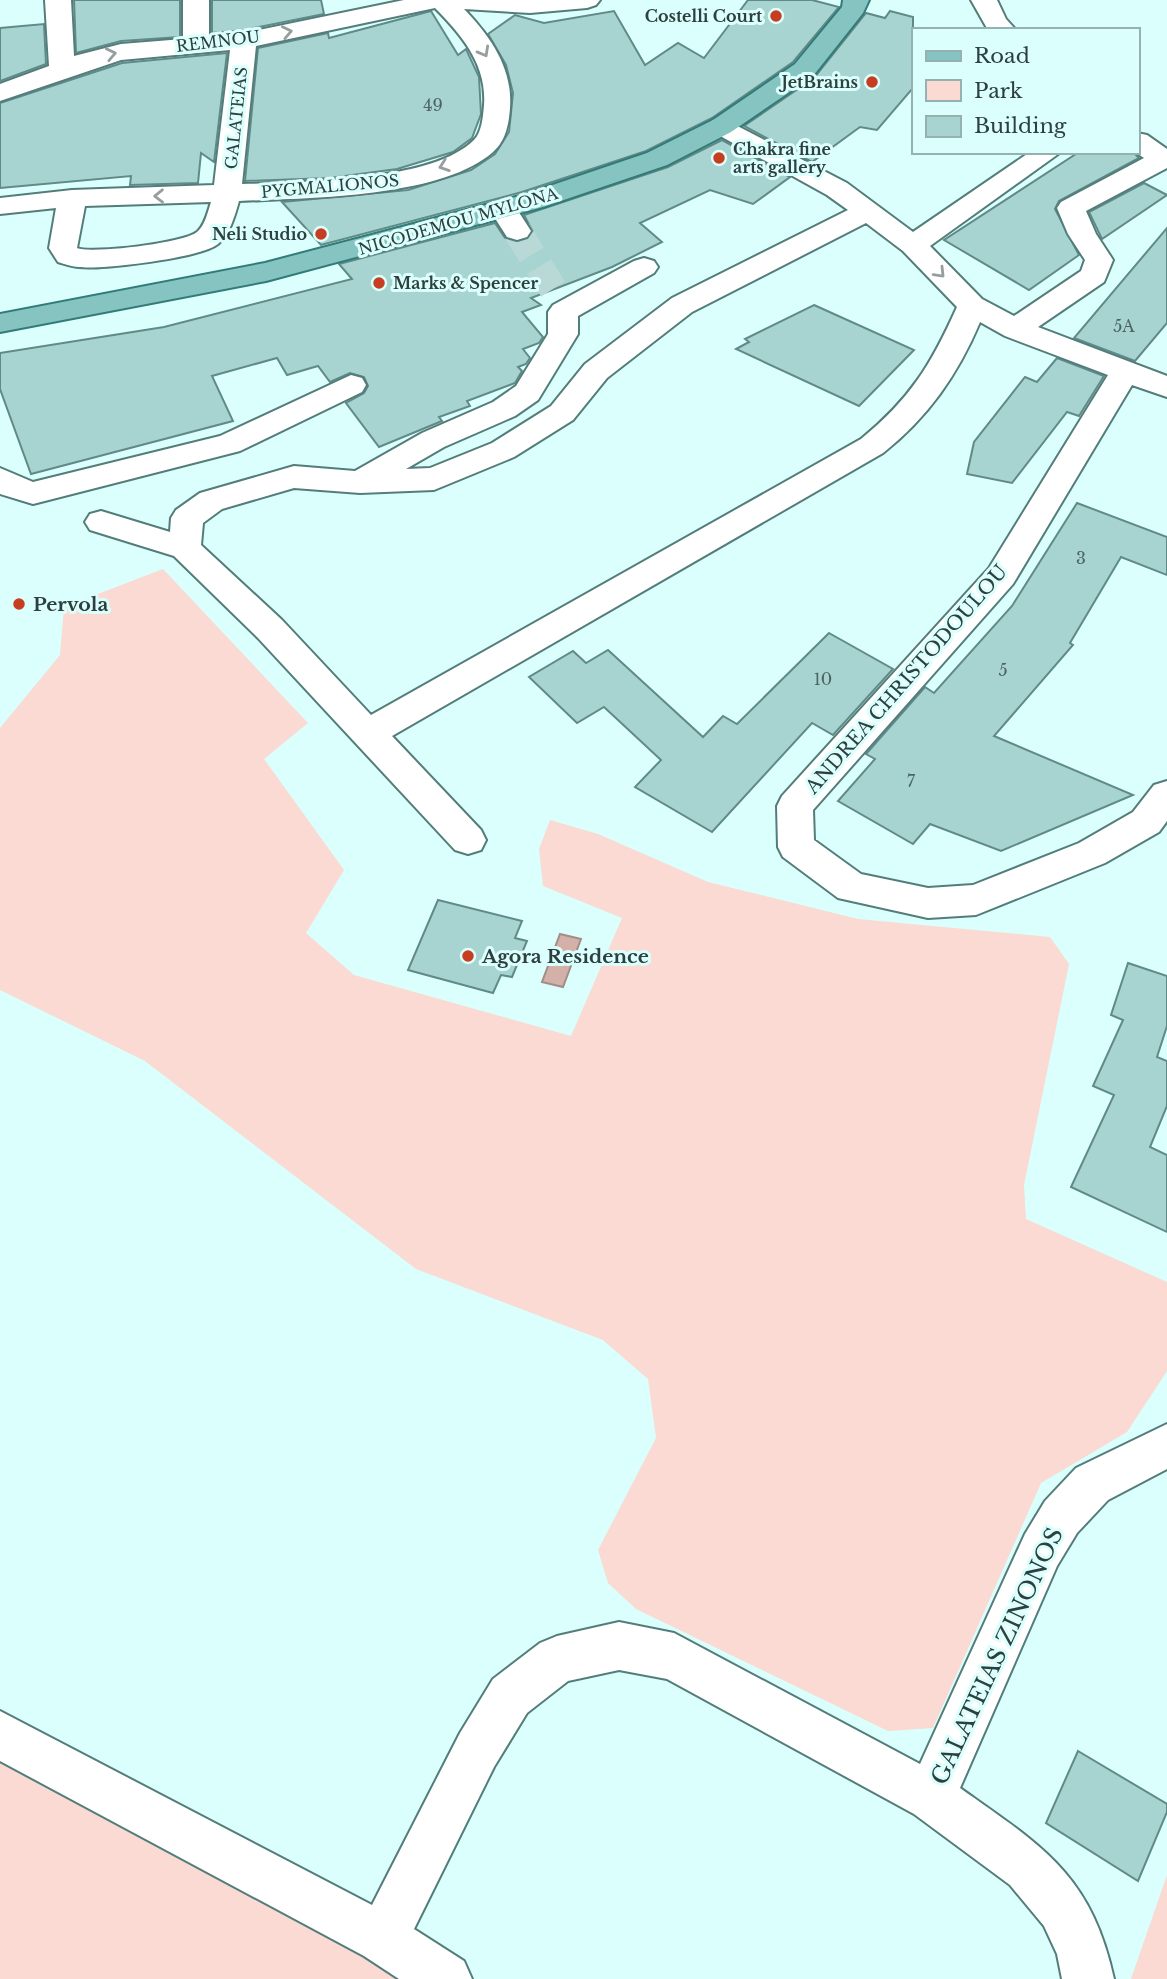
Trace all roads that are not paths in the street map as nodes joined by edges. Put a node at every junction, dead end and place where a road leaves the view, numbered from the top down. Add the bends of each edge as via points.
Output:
1 (58, 0) edge
2 (196, 0) edge
3 (441, 0) edge
4 (447, 0) edge
5 (587, 0) edge
6 (856, 0) edge
7 (984, 0) edge
8 (1001, 28) edge
9 (244, 41) junction
10 (196, 44) junction
11 (62, 70) junction
12 (0, 93) edge
13 (722, 126) junction
14 (1139, 142) edge
15 (1045, 154) edge
16 (227, 195) junction
17 (72, 198) junction
18 (0, 206) edge
19 (868, 211) junction
20 (914, 246) junction
21 (644, 267) dead end
22 (972, 306) junction
23 (0, 323) edge
24 (1015, 329) junction
25 (1125, 372) junction
26 (351, 385) dead end
27 (1167, 387) edge
28 (0, 479) edge
29 (360, 482) junction
30 (101, 522) dead end
31 (185, 548) junction
32 (368, 733) junction
33 (1167, 795) edge
34 (468, 840) dead end
35 (1167, 1446) edge
36 (0, 1735) edge
37 (931, 1797) junction
38 (382, 1938) junction
39 (446, 1979) edge
40 (1088, 1979) edge

1 - 11 street
2 - 10 street
9 -> 3 street, REMNOU
3 -> 16 street, PYGMALIONOS via 488,54 498,86 494,126 487,144 467,158 398,182
4 - 5 street via 530,5
6 - 13 main road, NICODEMOU MYLONA via 804,70
7 - 8 street
9 - 10 street, REMNOU
9 - 16 street, GALATEIAS
11 -> 10 street, REMNOU via 121,52
11 - 12 street, REMNOU
13 - 19 street via 820,178
13 - 23 main road, NICODEMOU MYLONA via 657,159 510,220
14 - 24 street via 1163,159 1071,208 1098,260 1094,276
15 - 20 street
16 -> 17 street, PYGMALIONOS
16 - 17 street, GALATEIAS via 217,229 206,240 81,259 68,256 63,248
17 - 18 street, PYGMALIONOS
19 - 20 street
19 - 29 street via 682,305 596,371 562,413 503,450 434,479
20 -> 22 street
21 - 29 street via 558,301 563,334 527,393
22 - 24 street
22 - 32 street via 944,371 904,422 872,446
24 - 25 street
25 - 27 street
25 - 33 street, ANDREA CHRISTODOULOU via 1001,576 795,806 796,847 851,887 928,903 976,900 1092,853 1146,822
26 - 28 street via 229,444 33,493 18,491
29 - 31 street via 294,477 211,501 187,518
30 - 31 street
31 - 32 street
32 - 34 street
35 - 37 street, GALATEIAS ZINONOS via 1092,1484 1062,1517 1041,1550
36 - 38 street
37 - 38 street via 674,1657 619,1646 557,1660 510,1696
37 - 40 street via 1028,1867 1062,1908 1082,1951
38 - 39 street

